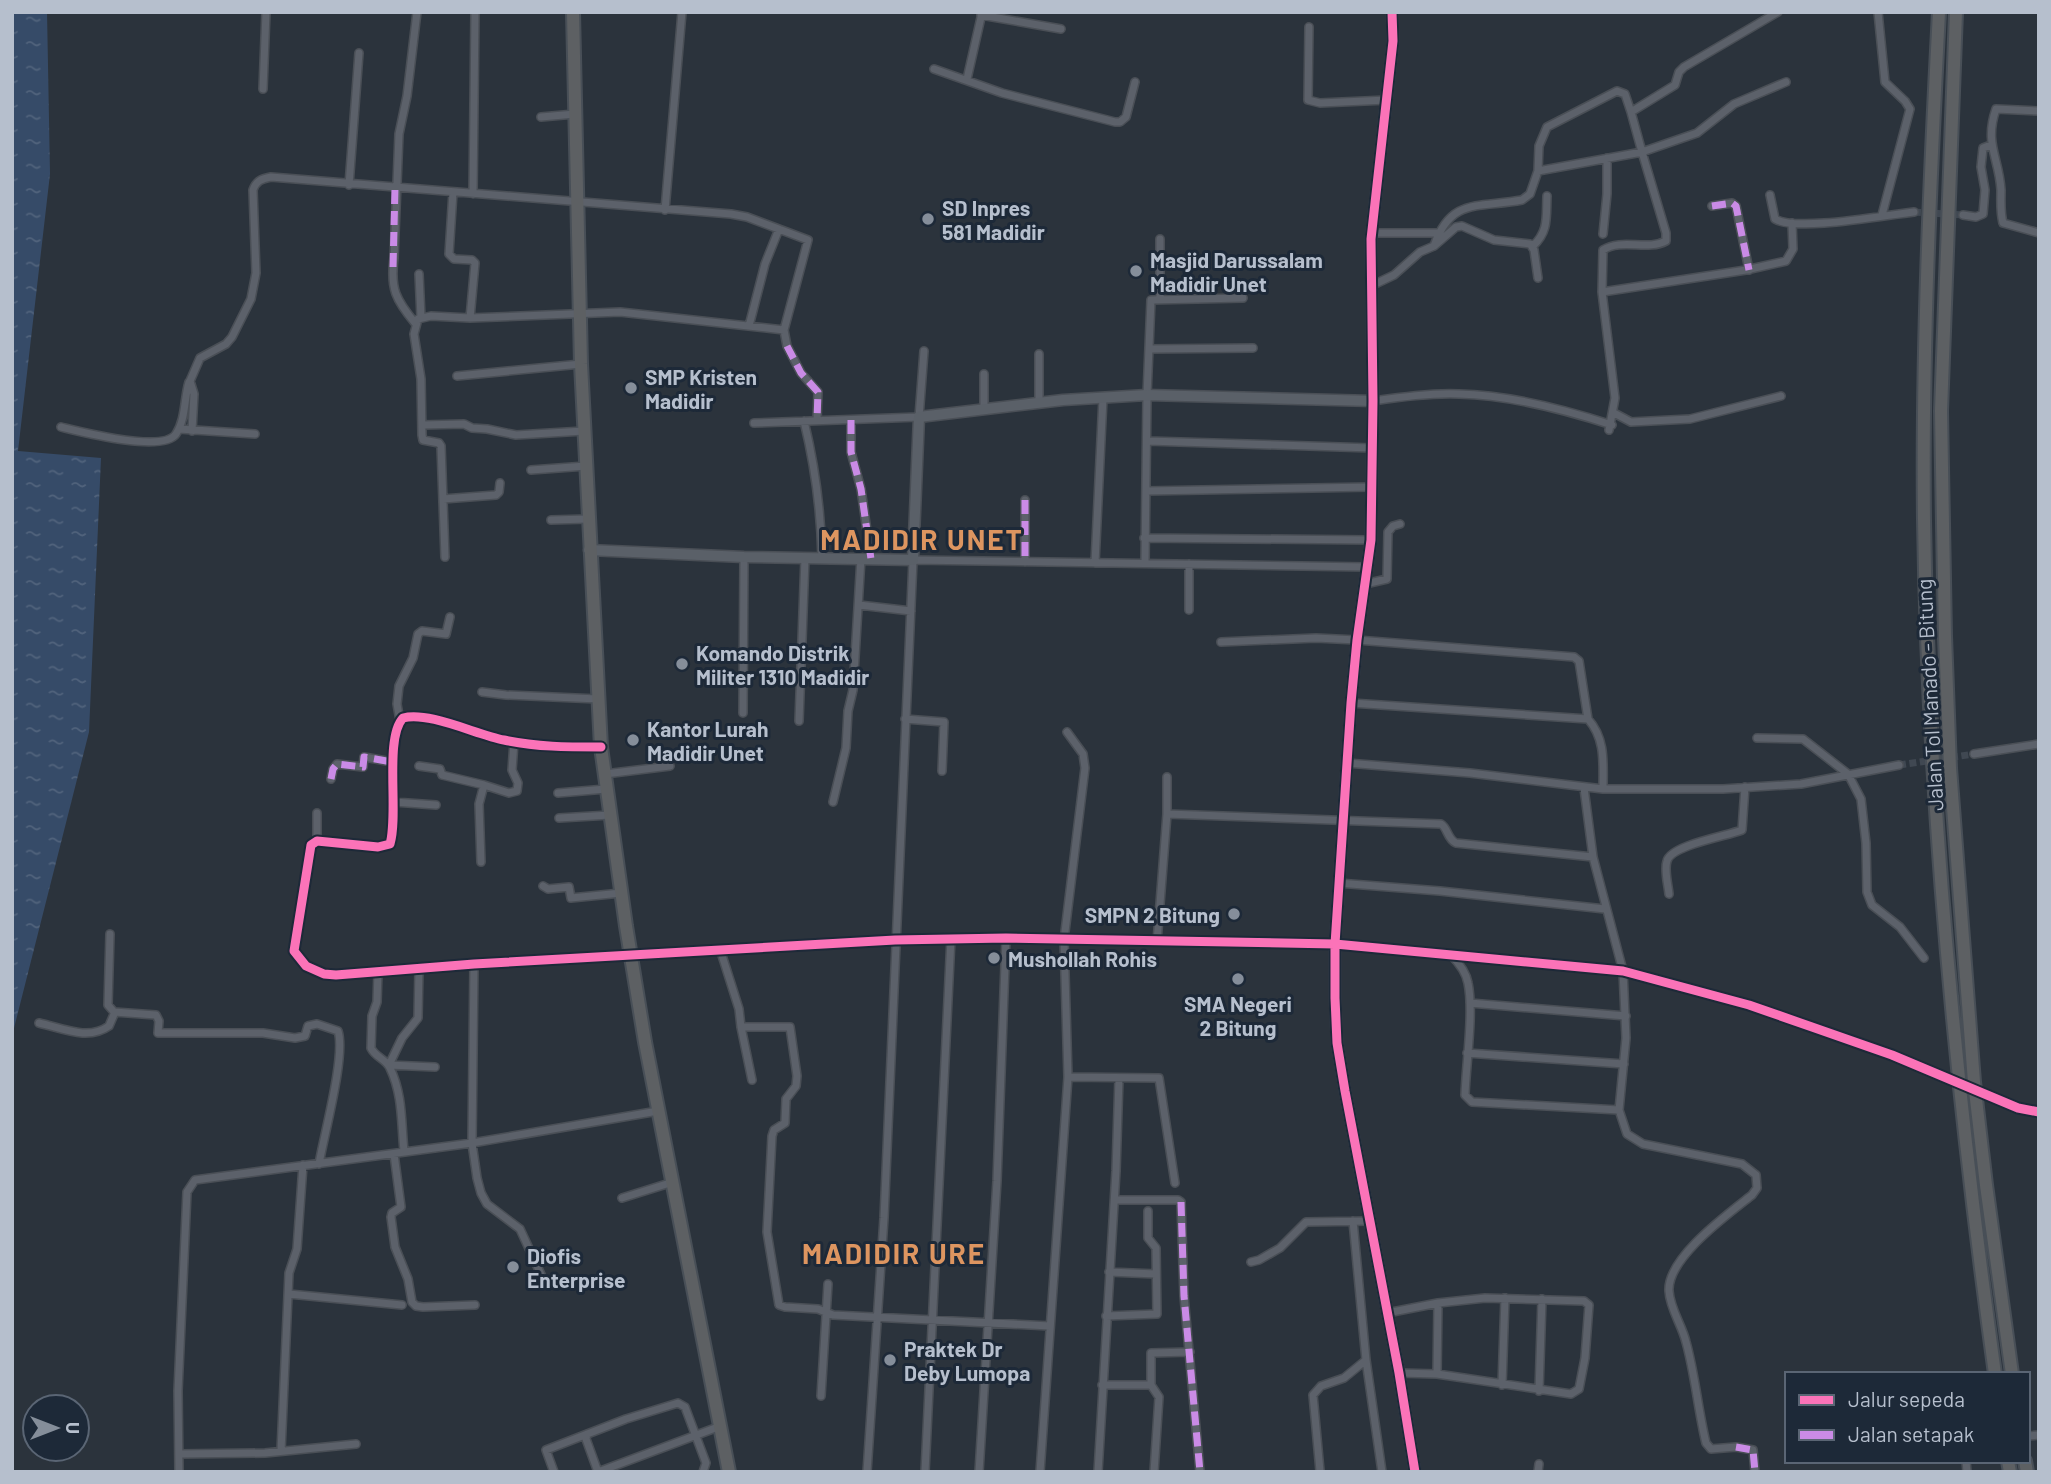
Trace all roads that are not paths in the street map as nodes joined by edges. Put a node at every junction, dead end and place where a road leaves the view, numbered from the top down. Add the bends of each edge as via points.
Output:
1 (266, 12) edge
2 (417, 12) edge
3 (475, 12) edge
4 (573, 12) edge
5 (682, 12) edge
6 (1392, 12) edge
7 (1778, 12) edge
8 (1878, 12) edge
9 (1939, 12) edge
10 (1956, 12) edge
11 (981, 13) edge
12 (1309, 27) dead end
13 (1061, 29) dead end
14 (359, 53) dead end
15 (934, 69) dead end
16 (967, 79) junction
17 (1135, 82) dead end
18 (1786, 82) dead end
19 (263, 89) dead end
20 (1387, 100) junction
21 (2039, 111) edge
22 (1631, 112) junction
23 (575, 114) junction
24 (541, 117) dead end
25 (1991, 145) junction
26 (1642, 152) junction
27 (1607, 159) junction
28 (1538, 171) junction
29 (349, 185) junction
30 (395, 188) junction
31 (453, 192) junction
32 (473, 194) junction
33 (1770, 195) dead end
34 (1547, 196) dead end
35 (577, 202) junction
36 (1712, 206) dead end
37 (665, 211) junction
38 (1914, 212) tunnel mouth
39 (1882, 215) junction
40 (1963, 215) tunnel mouth
41 (1792, 223) junction
42 (779, 229) junction
43 (1372, 233) junction
44 (1438, 233) junction
45 (2039, 233) edge
46 (1603, 234) dead end
47 (1160, 239) dead end
48 (1434, 246) junction
49 (1533, 246) junction
50 (1749, 270) junction
51 (419, 274) dead end
52 (1538, 278) dead end
53 (1371, 286) junction
54 (1602, 292) junction
55 (1243, 298) dead end
56 (1160, 299) junction
57 (579, 313) junction
58 (470, 318) junction
59 (418, 321) junction
60 (749, 326) junction
61 (784, 330) junction
62 (1150, 348) junction
63 (1253, 348) dead end
64 (923, 351) dead end
65 (1039, 354) dead end
66 (581, 364) junction
67 (984, 374) dead end
68 (457, 376) dead end
69 (190, 381) junction
70 (1147, 395) junction
71 (1781, 396) dead end
72 (1103, 398) junction
73 (1373, 401) junction
74 (1039, 403) junction
75 (984, 409) junction
76 (1614, 413) junction
77 (919, 417) junction
78 (817, 420) junction
79 (851, 420) junction
80 (804, 421) junction
81 (754, 423) dead end
82 (422, 425) junction
83 (61, 427) dead end
84 (179, 429) junction
85 (192, 431) junction
86 (584, 431) junction
87 (255, 434) dead end
88 (1147, 441) junction
89 (1372, 448) junction
90 (586, 466) junction
91 (531, 470) dead end
92 (500, 483) dead end
93 (1371, 487) junction
94 (1146, 491) junction
95 (443, 499) junction
96 (1025, 500) dead end
97 (588, 519) junction
98 (551, 520) dead end
99 (1400, 524) dead end
100 (1144, 538) junction
101 (1371, 540) junction
102 (589, 550) junction
103 (445, 557) dead end
104 (744, 557) junction
105 (805, 558) junction
106 (822, 558) junction
107 (866, 558) junction
108 (913, 560) junction
109 (1025, 562) junction
110 (1096, 563) junction
111 (1144, 563) junction
112 (1189, 564) junction
113 (1367, 567) junction
114 (1365, 584) junction
115 (859, 605) junction
116 (1189, 610) dead end
117 (911, 611) junction
118 (450, 617) dead end
119 (1357, 640) junction
120 (1221, 642) dead end
121 (482, 692) dead end
122 (598, 699) junction
123 (1351, 703) junction
124 (743, 713) dead end
125 (905, 719) junction
126 (1588, 719) junction
127 (400, 721) junction
128 (799, 721) dead end
129 (1068, 732) dead end
130 (1757, 738) dead end
131 (514, 742) junction
132 (2039, 744) edge
133 (601, 747) junction
134 (1974, 754) tunnel mouth
135 (392, 762) junction
136 (1348, 762) junction
137 (1899, 765) tunnel mouth
138 (418, 766) dead end
139 (670, 766) dead end
140 (942, 771) dead end
141 (605, 774) junction
142 (1848, 774) junction
143 (1167, 777) dead end
144 (331, 779) dead end
145 (484, 785) junction
146 (1745, 787) junction
147 (1584, 788) junction
148 (606, 789) junction
149 (1602, 789) junction
150 (558, 793) dead end
151 (394, 802) junction
152 (833, 802) dead end
153 (436, 805) dead end
154 (317, 813) dead end
155 (610, 814) junction
156 (1167, 814) junction
157 (559, 818) dead end
158 (1342, 820) junction
159 (317, 841) junction
160 (1593, 857) junction
161 (481, 862) dead end
162 (1338, 883) junction
163 (543, 886) dead end
164 (621, 893) junction
165 (1669, 894) dead end
166 (1605, 909) junction
167 (110, 934) dead end
168 (1006, 938) junction
169 (951, 939) junction
170 (895, 940) junction
171 (1064, 940) junction
172 (1157, 942) junction
173 (1335, 944) junction
174 (720, 949) junction
175 (631, 955) junction
176 (1451, 955) junction
177 (1924, 958) dead end
178 (474, 964) junction
179 (419, 969) junction
180 (1623, 971) junction
181 (378, 972) junction
182 (1470, 1003) junction
183 (115, 1012) junction
184 (1626, 1016) junction
185 (39, 1023) dead end
186 (741, 1027) junction
187 (1467, 1053) junction
188 (1892, 1055) tunnel mouth
189 (1624, 1064) junction
190 (389, 1065) junction
191 (435, 1067) dead end
192 (1068, 1077) junction
193 (1119, 1078) junction
194 (752, 1080) dead end
195 (2018, 1108) tunnel mouth
196 (1619, 1110) junction
197 (658, 1111) junction
198 (2039, 1112) edge
199 (472, 1143) junction
200 (404, 1151) junction
201 (394, 1154) junction
202 (319, 1164) junction
203 (303, 1165) junction
204 (673, 1181) junction
205 (1175, 1182) dead end
206 (622, 1198) dead end
207 (1115, 1200) junction
208 (1148, 1211) dead end
209 (1370, 1221) junction
210 (1353, 1222) junction
211 (1251, 1262) dead end
212 (1109, 1272) junction
213 (1156, 1274) junction
214 (544, 1281) dead end
215 (828, 1284) dead end
216 (289, 1294) junction
217 (1505, 1298) junction
218 (1542, 1299) junction
219 (1438, 1303) junction
220 (402, 1305) dead end
221 (475, 1305) dead end
222 (824, 1313) junction
223 (1387, 1313) junction
224 (1106, 1316) junction
225 (877, 1317) junction
226 (932, 1321) junction
227 (987, 1323) junction
228 (1050, 1326) junction
229 (1190, 1352) junction
230 (1366, 1360) junction
231 (1995, 1372) edge
232 (2012, 1372) edge
233 (1399, 1373) junction
234 (1437, 1374) junction
235 (1102, 1385) junction
236 (1151, 1385) junction
237 (1502, 1385) junction
238 (1539, 1391) junction
239 (821, 1396) dead end
240 (718, 1427) junction
241 (587, 1434) junction
242 (695, 1435) junction
243 (356, 1444) dead end
244 (281, 1451) junction
245 (179, 1454) junction
246 (1320, 1471) edge
247 (179, 1472) edge
248 (554, 1472) edge
249 (598, 1472) edge
250 (703, 1472) edge
251 (729, 1472) edge
252 (867, 1472) edge
253 (925, 1472) edge
254 (979, 1472) edge
255 (1040, 1472) edge
256 (1098, 1472) edge
257 (1154, 1472) edge
258 (1200, 1472) edge
259 (1382, 1472) edge
260 (1415, 1472) edge
261 (1755, 1472) edge

1 - 19 street
2 - 30 street
3 - 32 street
4 - 23 highway
5 - 37 street
6 - 20 street via 1394,41
7 - 22 street via 1684,66 1675,85
8 - 39 street via 1885,82 1910,109
9 - 231 highway, Jalan Tol Manado - Bitung via 1924,520 1933,769 1958,1084
10 - 232 highway, Jalan Tol Manado - Bitung via 1941,411 1948,729 1974,1082
11 - 13 street
11 - 16 street
12 - 20 street via 1308,100
14 - 29 street
15 - 16 street
16 - 17 street via 1002,93 1115,122 1126,117
18 - 26 street via 1734,104 1697,133
20 - 43 street
21 - 25 street via 1996,108
22 - 26 street
22 - 28 street via 1625,94 1617,91 1547,127 1539,146
23 - 24 street
23 - 35 highway
25 - 40 street via 1983,148 1981,155 1983,214
25 - 45 street via 2003,223
26 - 27 street
26 - 54 street via 1666,241 1603,250
27 - 28 street
27 - 46 street
28 - 44 street via 1530,194 1522,200 1462,209 1450,215
29 - 30 street
29 - 69 street via 271,177 255,184 256,274 251,299 232,337 200,358
30 - 31 street
30 - 59 street via 392,285 402,307
31 - 32 street
31 - 58 street via 449,254 475,263
32 - 35 street
33 - 41 street via 1775,219
34 - 49 street via 1546,225
35 - 37 street
35 - 57 highway
36 - 50 street via 1736,206
37 - 42 street via 731,214
38 - 39 street
39 - 41 street
41 - 50 street via 1790,258
42 - 60 street
42 - 61 street via 808,240
43 - 44 street
43 - 53 street
44 - 48 street
47 - 56 street
48 - 49 street via 1462,226 1486,237
48 - 53 street via 1420,251 1395,275
49 - 52 street
50 - 54 street
51 - 59 street
53 - 73 street
54 - 76 street
55 - 56 street
56 - 62 street via 1151,300
57 - 58 street
57 - 60 street via 650,314
57 - 66 highway
58 - 59 street
59 - 82 street via 414,334
60 - 61 street
61 - 78 street via 801,373 818,392
62 - 63 street
62 - 70 street
64 - 77 street
65 - 74 street
66 - 68 street
66 - 86 highway
67 - 75 street
69 - 84 street
69 - 85 street
70 - 72 street
70 - 73 street
70 - 88 street
71 - 76 street via 1690,419 1631,422
72 - 74 street
72 - 110 street
73 - 76 street via 1412,395 1500,398 1574,412 1611,427
73 - 89 street
74 - 75 street
75 - 77 street
77 - 79 street
77 - 108 street
78 - 79 street
78 - 80 street
79 - 107 street
80 - 81 street
80 - 106 street via 816,481
82 - 86 street via 464,424 516,435
82 - 95 street via 423,440 441,446
83 - 84 street via 158,442 169,440
84 - 85 street
85 - 87 street
86 - 90 highway
88 - 89 street
88 - 94 street
89 - 93 street
90 - 91 street
90 - 97 highway
92 - 95 street via 496,495
93 - 94 street
93 - 101 street
94 - 100 street
95 - 103 street
96 - 109 street
97 - 98 street
97 - 102 highway
99 - 114 street via 1388,532 1387,579
100 - 101 street
100 - 111 street
101 - 113 street
102 - 104 street
102 - 122 highway
104 - 105 street
104 - 124 street
105 - 106 street
105 - 128 street
106 - 107 street
107 - 108 street
107 - 115 street
108 - 109 street
108 - 117 street
109 - 110 street
110 - 111 street
111 - 112 street
112 - 113 street
112 - 116 street
113 - 114 street
114 - 119 street
115 - 117 street
115 - 152 street via 846,748
117 - 125 street
118 - 127 street via 446,634 418,634 400,686
119 - 120 street
119 - 123 street
119 - 126 street via 1574,657 1579,661
121 - 122 street
122 - 133 highway
123 - 126 street
123 - 136 street
125 - 140 street via 944,722
125 - 170 street
126 - 149 street via 1603,747
127 - 131 street via 409,717 441,722
127 - 135 street
129 - 171 street via 1083,754 1084,768
130 - 142 street via 1803,739
131 - 133 street
131 - 145 street via 512,770 517,791
132 - 134 street
133 - 141 highway
135 - 144 street via 364,757 363,767 337,764
135 - 151 street
136 - 147 street
136 - 158 street
137 - 142 street
138 - 145 street
139 - 141 street
141 - 148 highway
142 - 146 street via 1801,784
142 - 177 street via 1861,799 1871,905 1900,927
143 - 156 street
145 - 161 street via 479,804
146 - 149 street
146 - 165 street via 1743,829 1672,854 1667,862
147 - 149 street
147 - 160 street
148 - 150 street
148 - 155 highway
151 - 153 street
151 - 159 street via 387,845
154 - 159 street
155 - 157 street
155 - 164 highway
156 - 158 street
156 - 172 street
158 - 160 street via 1440,824 1456,843
158 - 162 street
159 - 181 street via 311,845 294,940 296,957 324,974
160 - 166 street
162 - 166 street
162 - 173 street
163 - 164 street via 569,887 571,898
164 - 175 highway
166 - 180 street
167 - 183 street via 108,1005
168 - 169 street
168 - 171 street
168 - 227 street
169 - 170 street
169 - 226 street
170 - 174 street
170 - 225 street
171 - 172 street
171 - 192 street
172 - 173 street
173 - 176 street
173 - 209 street via 1337,1043
174 - 175 street
174 - 186 street
175 - 178 street
175 - 197 highway
176 - 180 street
176 - 182 street via 1468,982
178 - 179 street
178 - 199 street
179 - 181 street
179 - 190 street via 418,1018
180 - 184 street
180 - 188 street via 1749,1005
181 - 190 street via 372,1048
182 - 184 street
182 - 187 street
183 - 185 street via 109,1026 94,1032
183 - 202 street via 156,1015 157,1031 162,1034 263,1032 299,1038 310,1024 334,1029 339,1035 336,1079
184 - 189 street
186 - 194 street
186 - 222 street via 790,1027 796,1086 786,1099 785,1123 773,1132 767,1232 779,1305
187 - 189 street
187 - 196 street via 1465,1095 1472,1102
189 - 196 street
190 - 191 street
190 - 200 street via 403,1109
192 - 193 street
192 - 228 street
193 - 205 street via 1159,1078
193 - 207 street
195 - 198 street
196 - 261 street via 1633,1140 1742,1164 1756,1175 1757,1188 1752,1195 1691,1248 1668,1286 1686,1342 1706,1443 1711,1449 1753,1450
197 - 199 street
197 - 204 highway
199 - 200 street
199 - 214 street via 481,1193 487,1204 520,1229
200 - 201 street
201 - 202 street
201 - 221 street via 401,1207 391,1217 412,1302 423,1307
202 - 203 street
203 - 216 street via 298,1249 289,1273
203 - 245 street via 205,1177 190,1184 178,1378
204 - 206 street
204 - 240 highway
207 - 212 street
207 - 229 street via 1181,1202
208 - 213 street via 1147,1232 1156,1248
209 - 210 street
209 - 223 street
210 - 211 street via 1306,1222 1280,1248
210 - 230 street
212 - 213 street
212 - 224 street
213 - 224 street via 1157,1314
215 - 222 street
216 - 220 street
216 - 244 street
217 - 218 street
217 - 219 street
217 - 237 street
218 - 238 street
218 - 238 street via 1584,1301 1589,1309 1579,1389 1571,1395
219 - 223 street
219 - 234 street
222 - 225 street
222 - 239 street
223 - 233 street
224 - 235 street
225 - 226 street
225 - 252 street
226 - 227 street
226 - 253 street
227 - 228 street
227 - 254 street
228 - 255 street
229 - 236 street via 1151,1353
229 - 258 street
230 - 246 street via 1313,1395
230 - 259 street
233 - 234 street
233 - 260 street
234 - 237 street
235 - 236 street
235 - 256 street
236 - 257 street via 1158,1397
237 - 238 street
240 - 242 street
240 - 251 highway
241 - 242 street via 678,1403 685,1407
241 - 248 street via 546,1450
241 - 249 street
242 - 249 street
242 - 250 street via 706,1463
243 - 244 street
244 - 245 street
245 - 247 street

